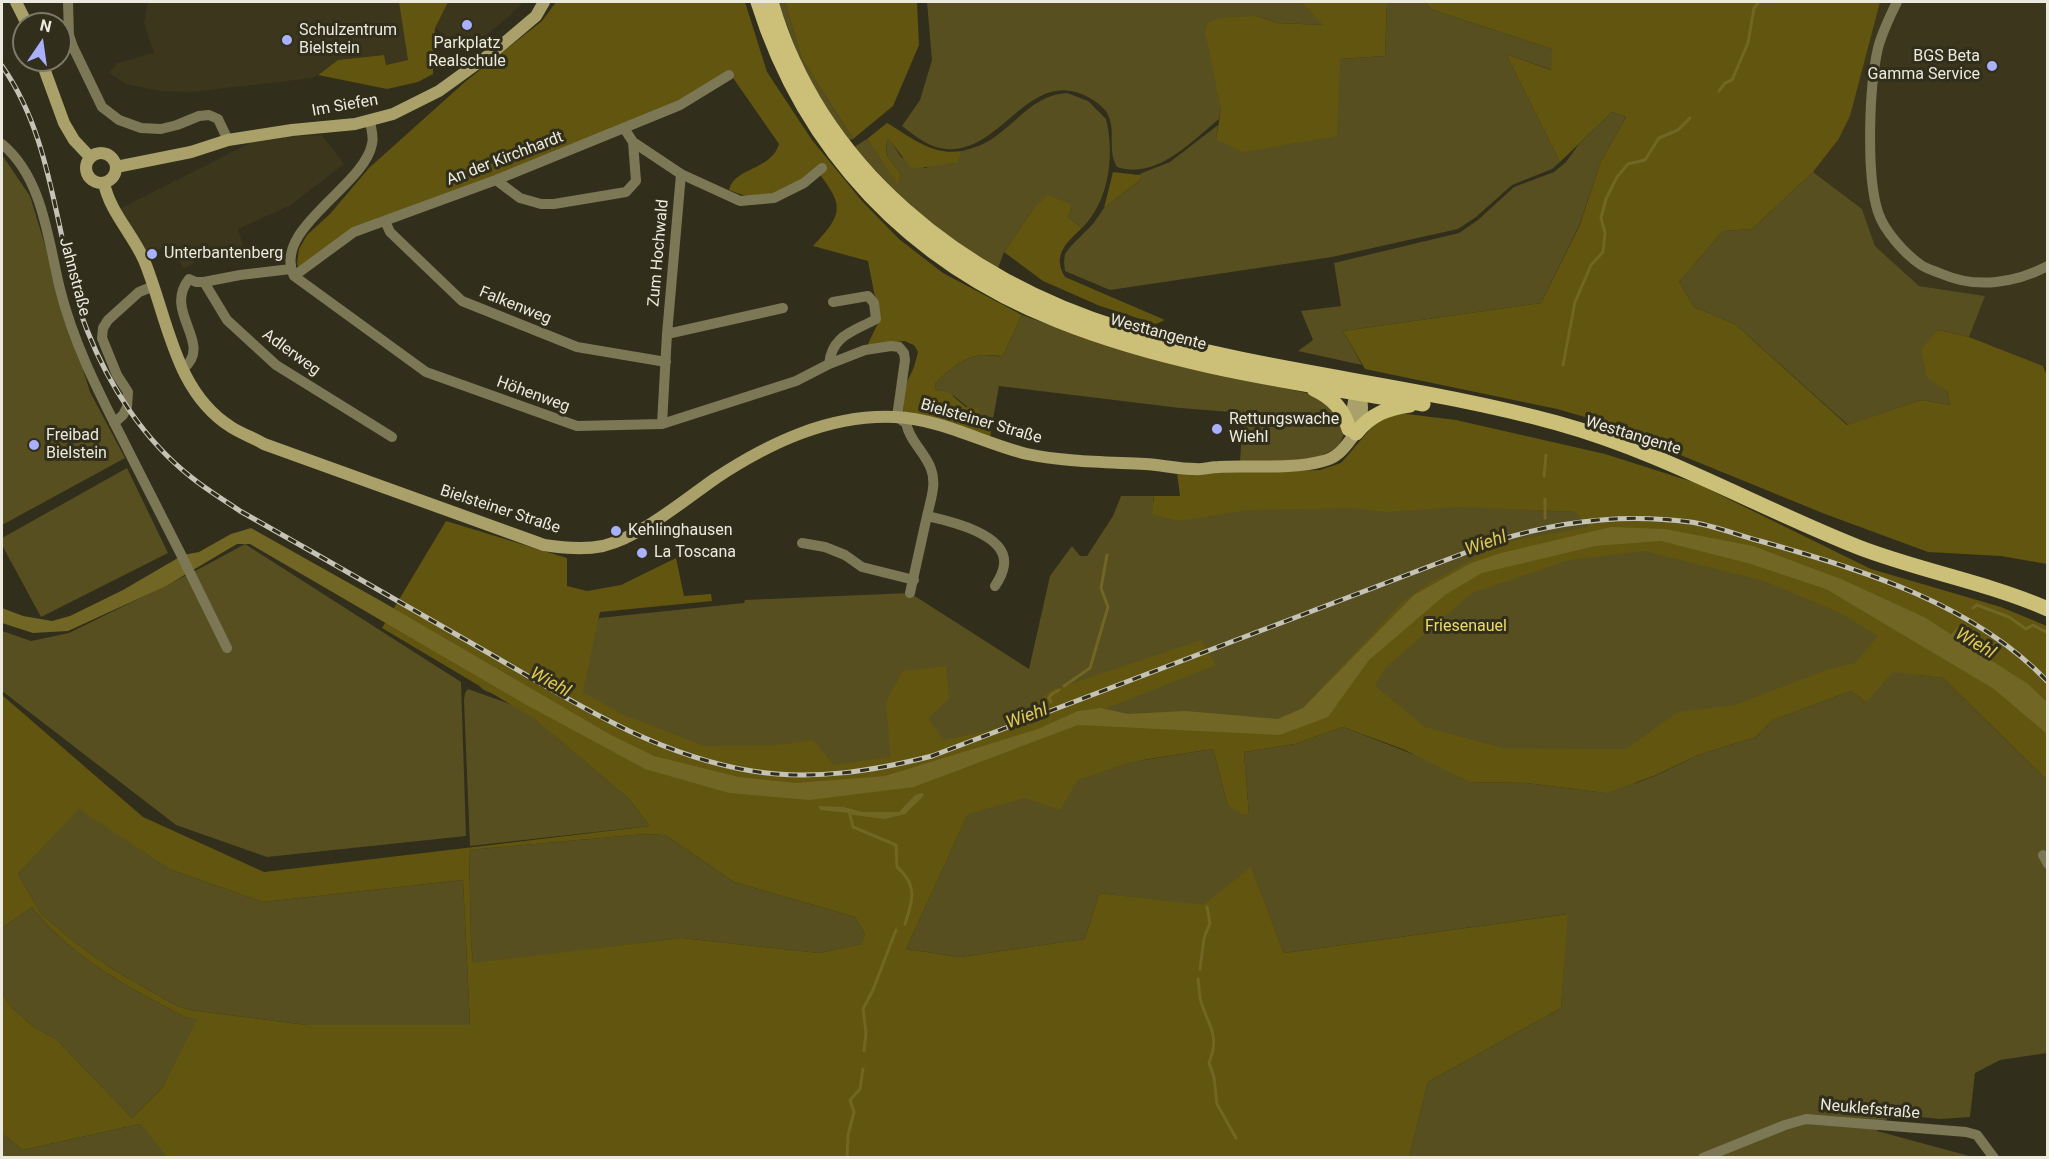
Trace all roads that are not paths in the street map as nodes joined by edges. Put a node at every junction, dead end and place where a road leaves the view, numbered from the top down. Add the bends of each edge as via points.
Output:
1 (68, 2) edge
2 (544, 2) edge
3 (758, 2) edge
4 (771, 2) edge
5 (1897, 2) edge
6 (45, 72) edge
7 (729, 75) dead end
8 (370, 121) junction
9 (624, 128) junction
10 (228, 140) junction
11 (633, 142) junction
12 (2, 144) edge
13 (90, 157) junction
14 (116, 167) junction
15 (822, 168) dead end
16 (681, 174) junction
17 (496, 180) junction
18 (104, 183) junction
19 (385, 221) junction
20 (2048, 266) edge
21 (293, 273) junction
22 (204, 282) junction
23 (154, 286) junction
24 (833, 302) dead end
25 (783, 308) dead end
26 (667, 334) junction
27 (666, 362) junction
28 (829, 364) junction
29 (182, 370) junction
30 (1348, 379) junction
31 (1301, 382) junction
32 (1382, 385) junction
33 (1360, 393) junction
34 (1426, 404) junction
35 (897, 417) junction
36 (114, 423) junction
37 (662, 424) junction
38 (1350, 436) junction
39 (392, 437) dead end
40 (1687, 471) junction
41 (927, 516) junction
42 (802, 543) dead end
43 (914, 580) junction
44 (995, 586) dead end
45 (910, 593) dead end
46 (2048, 609) edge
47 (227, 648) dead end
48 (1703, 1158) edge
49 (1994, 1158) edge

1 - 10 street via 69,35 102,107 119,120 141,128 161,129 209,115 218,119
2 - 8 main road, Im Siefen via 536,16 497,49 439,90 393,114
3 - 31 main road, Westtangente via 785,72 822,137 869,196 925,246 995,291 1075,327 1196,363
4 - 30 main road, Westtangente via 803,80 843,144 907,213 966,257 1030,293 1125,330
5 - 20 street via 1878,46 1872,86 1872,175 1878,213 1897,243 1922,265 1953,279 1984,283 2010,280
6 - 13 main road via 64,123
7 - 9 street, An der Kirchhardt via 680,105
8 - 10 main road, Im Siefen
8 - 21 street via 372,143 365,163 297,239 291,255
9 - 11 street
9 - 17 street, An der Kirchhardt
10 - 14 main road, Im Siefen
11 - 16 street
11 - 17 street via 636,181 626,192 541,204 520,198
12 - 36 street, Jahnstraße via 27,173 40,206 76,338
13 - 14 main road via 108,155
13 - 18 main road via 86,166 88,176
14 - 18 main road via 112,178
15 - 16 street via 804,183 774,198 740,201
16 - 26 street, Zum Hochwald
17 - 19 street, An der Kirchhardt
18 - 23 main road, Bielsteiner Straße via 109,203 135,243
19 - 21 street, An der Kirchhardt via 354,232
19 - 27 street, Falkenweg via 390,232 462,301 577,347
21 - 22 street via 240,275
21 - 37 street, Höhenweg via 426,372 577,426
22 - 29 street via 189,279 183,289 182,310 194,357
22 - 39 street, Adlerweg via 227,320 276,365
23 - 29 main road, Bielsteiner Straße
23 - 36 street, Jahnstraße via 139,292 103,328 102,338 128,392 127,407
24 - 28 street via 868,296 874,303 876,319 836,341
25 - 26 street
26 - 27 street, Zum Hochwald
27 - 37 street, Zum Hochwald
28 - 35 street, Höhenweg via 865,350 899,347 905,360
28 - 37 street, Höhenweg via 796,381
29 - 35 main road, Bielsteiner Straße via 215,415 264,444 544,545 566,549 601,546 628,536 749,458 792,436 836,422
30 - 32 main road, Westtangente
30 - 33 main road
31 - 33 main road, Westtangente
31 - 38 main road via 1337,404
32 - 33 main road
32 - 40 main road, Westtangente via 1563,425
33 - 34 main road, Westtangente
33 - 38 main road via 1362,405
34 - 38 main road via 1381,411
34 - 40 main road, Westtangente via 1555,431
35 - 38 main road, Bielsteiner Straße via 930,422 1029,454 1158,464 1200,462 1218,467 1311,464 1333,458
35 - 41 street via 906,423 908,435 931,469 933,486
36 - 47 street, Jahnstraße
40 - 46 main road via 1856,546
41 - 43 street
41 - 44 street via 958,523 998,544 1004,565
42 - 43 street via 845,555 862,567
43 - 45 street
48 - 49 street, Neuklefstraße via 1806,1119 1966,1132 1977,1135

